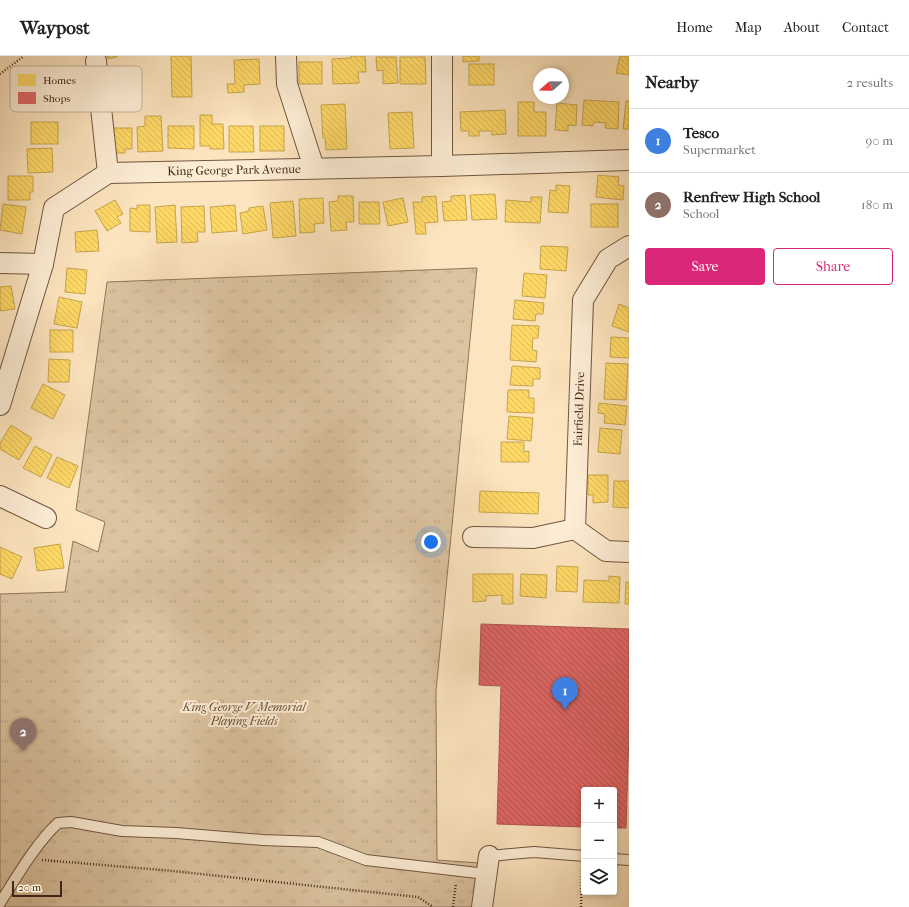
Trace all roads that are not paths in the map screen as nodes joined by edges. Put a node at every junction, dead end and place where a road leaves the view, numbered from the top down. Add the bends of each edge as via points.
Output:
1 (286, 56) edge
2 (442, 56) edge
3 (96, 61) dead end
4 (97, 66) edge
5 (101, 112) edge
6 (629, 160) edge
7 (442, 166) junction
8 (314, 168) junction
9 (108, 173) junction
10 (629, 246) edge
11 (0, 263) edge
12 (43, 264) junction
13 (0, 405) edge
14 (0, 496) edge
15 (46, 518) dead end
16 (575, 529) junction
17 (473, 537) dead end
18 (629, 552) edge
19 (581, 856) edge
20 (617, 859) edge
21 (629, 860) edge
22 (487, 865) junction
23 (0, 903) edge
24 (482, 907) edge

1 - 8 street via 287,84
2 - 7 street
3 - 4 street
5 - 9 street
6 - 7 street, King George Park Avenue
7 - 8 street, King George Park Avenue
8 - 9 street, King George Park Avenue
9 - 12 street via 54,208
10 - 16 street, Fairfield Drive via 608,259 583,300
11 - 12 street
12 - 13 street
14 - 15 street
16 - 17 street via 533,538
16 - 18 street via 606,551
19 - 22 lane via 534,852
20 - 21 lane
22 - 23 lane via 457,870 366,860 318,842 122,831 58,822 29,859
22 - 24 street

